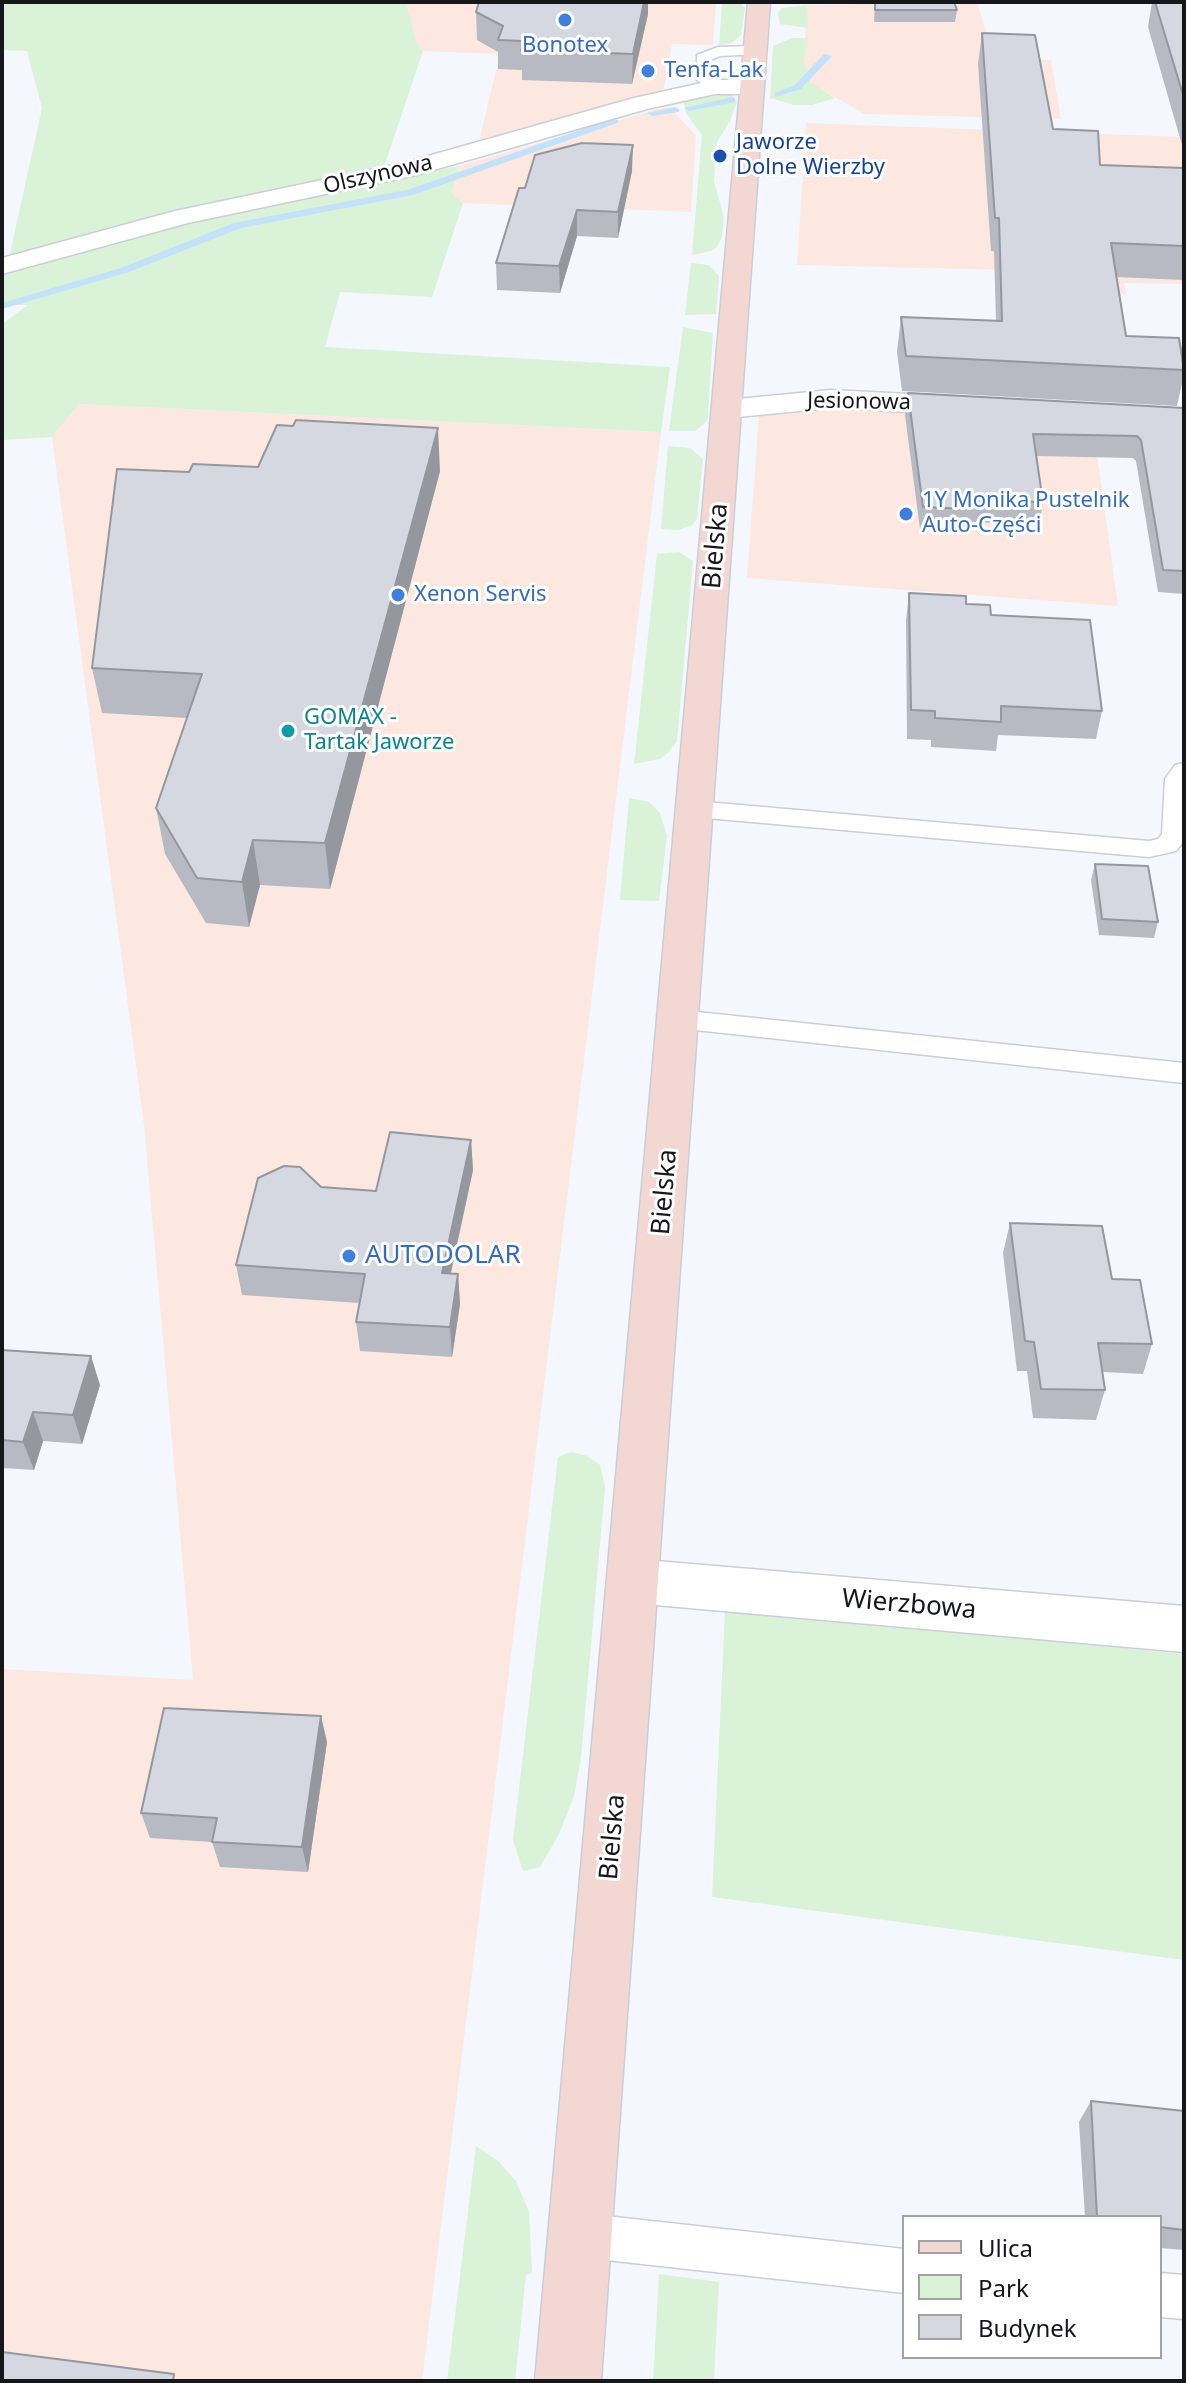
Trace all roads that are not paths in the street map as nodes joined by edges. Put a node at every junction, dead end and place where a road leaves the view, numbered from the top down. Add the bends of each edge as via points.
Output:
1 (759, 2) edge
2 (741, 75) junction
3 (2, 266) edge
4 (990, 407) edge
5 (727, 409) junction
6 (1184, 770) edge
7 (695, 809) junction
8 (678, 1020) junction
9 (1184, 1073) edge
10 (633, 1581) junction
11 (1184, 1629) edge
12 (579, 2235) junction
13 (902, 2271) edge
14 (1162, 2295) edge
15 (1184, 2297) edge
16 (568, 2381) edge

1 - 2 main road, Bielska
2 - 3 street, Olszynowa via 407,170 184,216
2 - 5 main road, Bielska
4 - 5 street, Jesionowa via 831,399
5 - 7 main road, Bielska
6 - 7 lane via 1177,779 1175,835 1167,845 1149,849
7 - 8 main road, Bielska
8 - 9 lane
8 - 10 main road, Bielska
10 - 11 street, Wierzbowa
10 - 12 main road, Bielska
12 - 13 lane
12 - 16 main road, Bielska
14 - 15 lane

